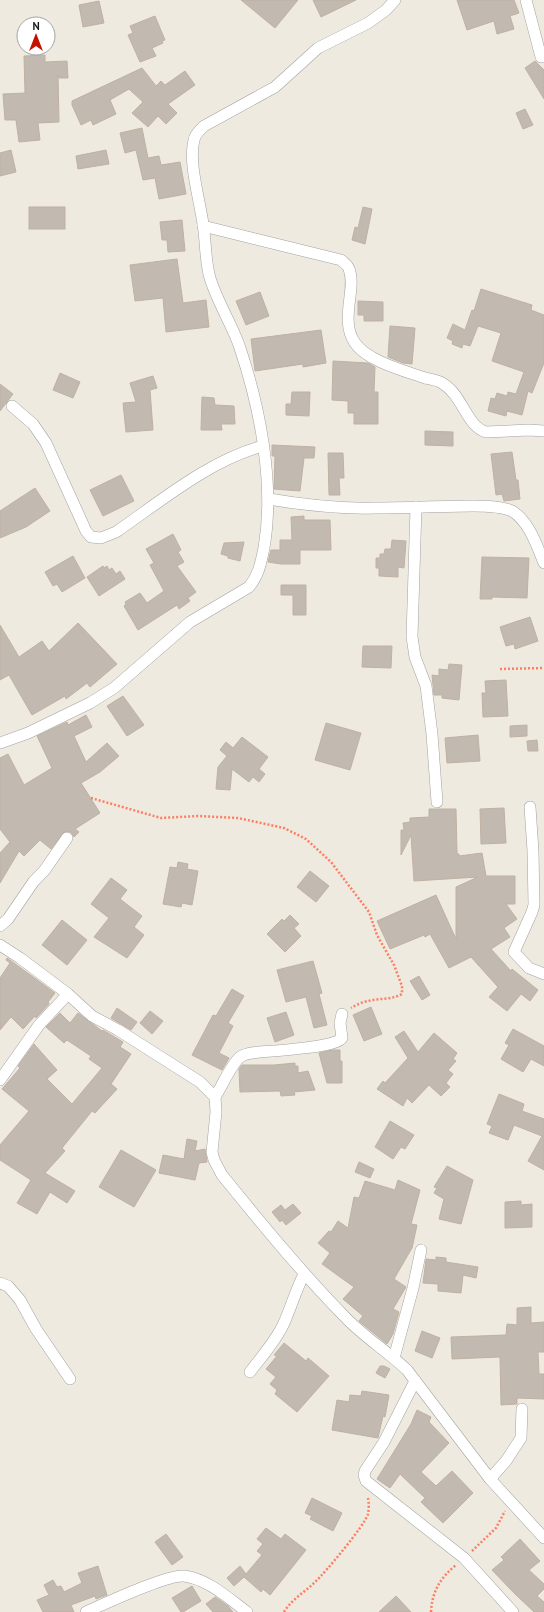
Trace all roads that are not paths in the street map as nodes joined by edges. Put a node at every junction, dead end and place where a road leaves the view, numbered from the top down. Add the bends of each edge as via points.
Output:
1 (395, 0) edge
2 (526, 0) edge
3 (541, 56) dead end
4 (203, 226) junction
5 (12, 406) dead end
6 (544, 431) edge
7 (263, 446) junction
8 (269, 499) junction
9 (416, 507) junction
10 (544, 563) edge
11 (0, 743) edge
12 (437, 802) dead end
13 (530, 807) dead end
14 (67, 838) dead end
15 (0, 926) edge
16 (0, 945) edge
17 (544, 974) edge
18 (68, 994) junction
19 (342, 1014) road end
20 (0, 1080) edge
21 (215, 1097) junction
22 (421, 1250) dead end
23 (304, 1274) junction
24 (0, 1283) edge
25 (394, 1358) junction
26 (250, 1372) dead end
27 (70, 1379) dead end
28 (415, 1381) junction
29 (522, 1409) dead end
30 (490, 1480) junction
31 (544, 1538) edge
32 (86, 1612) edge
33 (247, 1612) edge
34 (513, 1612) edge

1 - 4 street via 368,23 318,48 275,87 204,126 196,134 193,158
2 - 3 street
4 - 6 street via 341,260 348,267 351,277 348,315 350,330 355,343 365,353 389,366 442,383 455,394 470,420 481,430
4 - 7 street via 207,267 238,344 256,401
5 - 7 street via 33,424 46,443 91,537 101,538 116,532 212,467 244,451
7 - 8 street
8 - 9 street via 345,508
8 - 11 street via 260,566 256,579 249,587 190,622 114,688 90,703 28,733
9 - 10 street via 485,506 510,510 524,521
9 - 12 street via 412,637 415,657 426,686
13 - 17 street via 534,851 534,905 514,952 529,968
14 - 15 street via 8,919
16 - 18 street
18 - 20 street via 36,1030
18 - 21 street via 92,1016 200,1082
19 - 21 street via 340,1041 323,1046 245,1054 236,1061
21 - 23 street via 212,1152 219,1170
22 - 25 street
23 - 25 street via 345,1318
23 - 26 street via 279,1333
24 - 27 street via 8,1286 20,1300
25 - 28 street
28 - 30 street
28 - 34 street via 384,1442 365,1471 365,1479 464,1558
29 - 30 street via 521,1438
30 - 31 street
32 - 33 street via 159,1582 182,1576 200,1580

